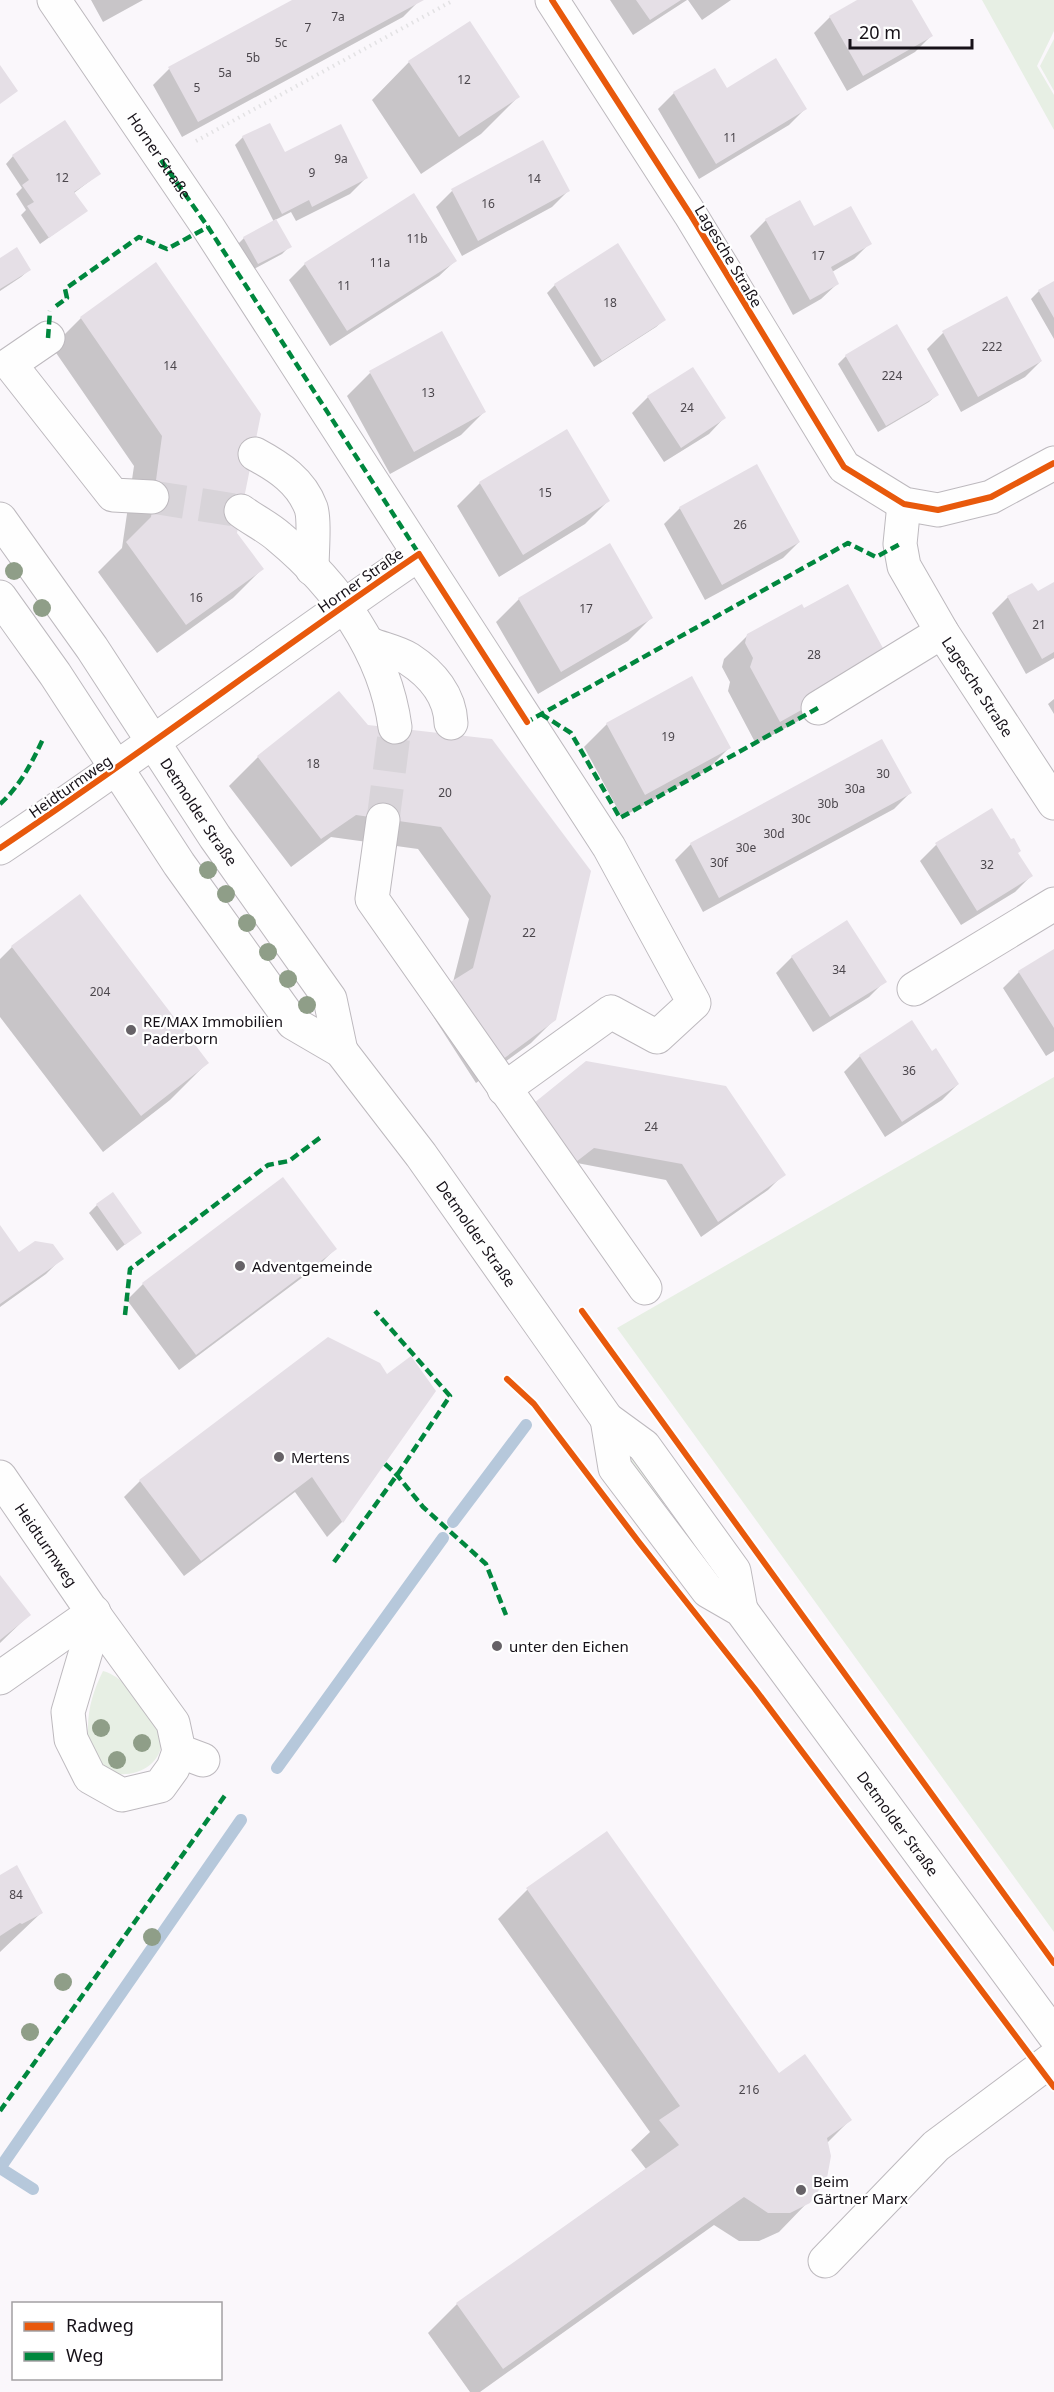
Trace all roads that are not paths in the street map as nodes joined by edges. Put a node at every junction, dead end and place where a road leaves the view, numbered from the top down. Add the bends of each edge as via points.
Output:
1 (54, 0) edge
2 (552, 0) edge
3 (48, 338) dead end
4 (255, 454) dead end
5 (1054, 463) edge
6 (152, 497) tunnel mouth
7 (904, 504) junction
8 (241, 512) tunnel mouth
9 (0, 519) edge
10 (419, 554) junction
11 (312, 569) junction
12 (0, 597) edge
13 (344, 605) junction
14 (942, 632) junction
15 (370, 644) junction
16 (818, 708) dead end
17 (451, 723) dead end
18 (395, 728) tunnel mouth
19 (154, 742) junction
20 (116, 769) junction
21 (1054, 803) edge
22 (383, 820) tunnel mouth
23 (0, 848) edge
24 (1054, 904) edge
25 (914, 988) dead end
26 (341, 1051) junction
27 (504, 1089) junction
28 (645, 1288) dead end
29 (0, 1477) edge
30 (95, 1614) junction
31 (0, 1678) edge
32 (1054, 2035) edge
33 (1054, 2058) edge
34 (825, 2261) dead end

1 - 10 street, Horner Straße via 208,227
2 - 7 street, Lagesche Straße via 690,214 844,467
3 - 6 street via 10,364 113,495
4 - 11 street via 299,485 312,510
5 - 7 street via 991,497 938,510
7 - 14 street, Lagesche Straße via 900,544 904,566
8 - 11 street via 278,536
9 - 19 street, Detmolder Straße
10 - 13 street, Horner Straße
10 - 27 street, Horner Straße via 609,847 694,1003 657,1036 611,1012
11 - 13 street
12 - 20 street, Detmolder Straße
13 - 15 street
13 - 19 street, Horner Straße
14 - 16 street
14 - 21 street, Lagesche Straße
15 - 17 street via 409,659 440,687
15 - 18 street via 392,700
19 - 20 street, Heidturmweg
19 - 26 street, Detmolder Straße via 215,837 330,999
20 - 23 street, Heidturmweg
20 - 26 street, Detmolder Straße via 293,1023
22 - 27 street via 372,899
24 - 25 street
26 - 32 street, Detmolder Straße via 421,1155 607,1419 644,1446 734,1571 741,1611
27 - 28 street
29 - 30 street, Heidturmweg
30 - 30 street, Heidturmweg via 68,1712 71,1739 90,1778 122,1795 160,1786 173,1768 191,1756
30 - 31 street
33 - 34 street via 936,2146

